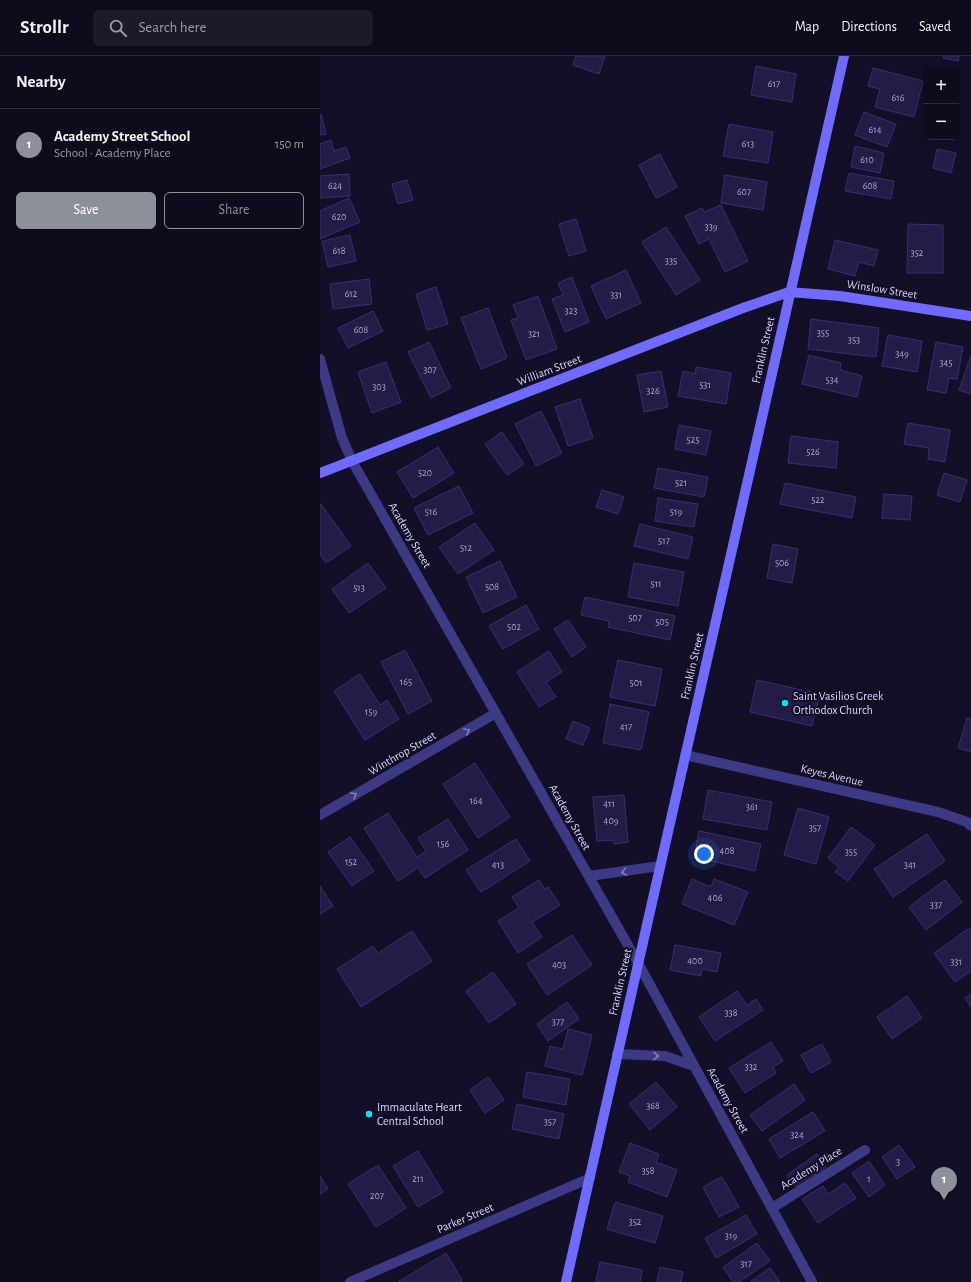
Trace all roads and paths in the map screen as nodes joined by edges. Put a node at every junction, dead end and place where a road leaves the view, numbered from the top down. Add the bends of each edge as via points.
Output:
1 (844, 56) edge
2 (789, 292) junction
3 (971, 316) edge
4 (320, 359) edge
5 (352, 461) junction
6 (320, 473) edge
7 (496, 713) junction
8 (685, 755) junction
9 (320, 815) edge
10 (971, 826) edge
11 (660, 866) junction
12 (588, 876) junction
13 (637, 962) junction
14 (617, 1054) junction
15 (694, 1066) junction
16 (865, 1150) dead end
17 (590, 1178) junction
18 (772, 1208) junction
19 (350, 1282) edge
20 (566, 1282) edge
21 (812, 1282) edge

1 - 2 street, Franklin Street
2 - 3 street, Winslow Street via 840,296
2 - 5 street, William Street
2 - 8 street, Franklin Street
4 - 5 street, Academy Street via 342,438
5 - 6 street, William Street
5 - 7 street, Academy Street
9 -> 7 street, Winthrop Street
7 - 12 street, Academy Street
8 - 10 street, Keyes Avenue via 938,812 967,822
8 - 11 street, Franklin Street
11 -> 12 street
11 - 13 street, Franklin Street
12 - 13 street, Academy Street
13 - 14 street, Franklin Street
13 - 15 street, Academy Street
14 -> 15 street via 665,1056
14 - 17 street, Franklin Street
15 - 18 street, Academy Street
16 - 18 street, Academy Place
17 - 19 street, Parker Street
17 - 20 street, Franklin Street
18 - 21 street, Academy Street

